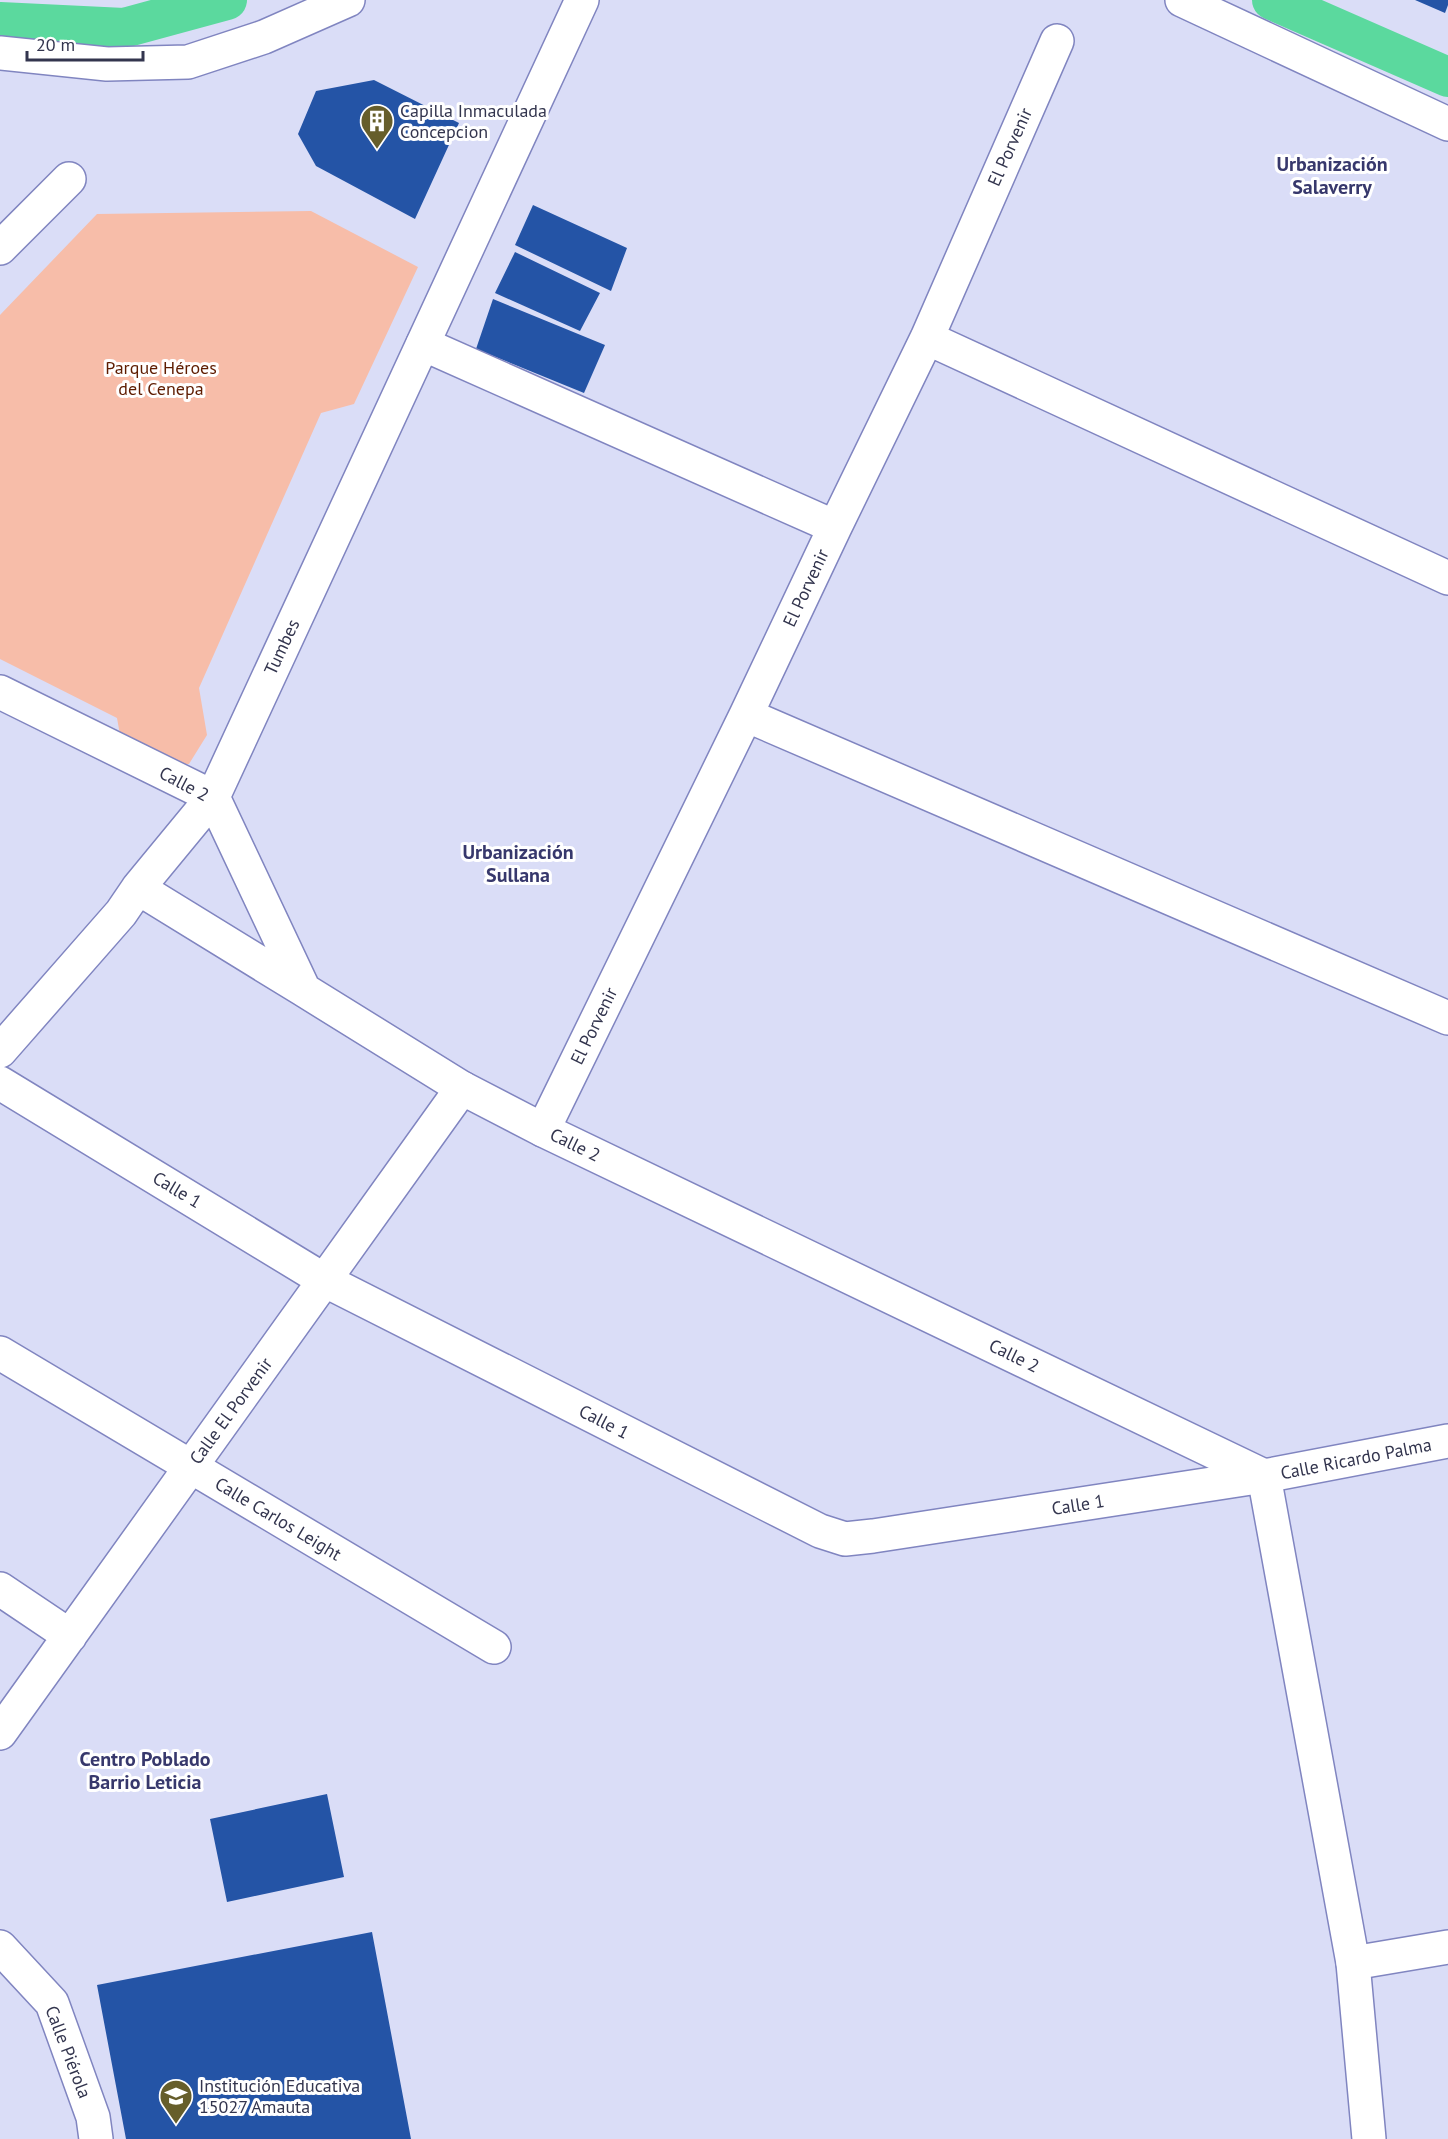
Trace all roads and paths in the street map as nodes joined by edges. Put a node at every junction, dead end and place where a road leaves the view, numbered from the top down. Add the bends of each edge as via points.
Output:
1 (348, 0) edge
2 (582, 0) edge
3 (1182, 0) edge
4 (1057, 41) dead end
5 (0, 53) edge
6 (1448, 124) edge
7 (69, 179) dead end
8 (0, 248) edge
9 (927, 338) junction
10 (423, 344) junction
11 (835, 527) junction
12 (1448, 578) edge
13 (0, 692) edge
14 (746, 715) junction
15 (213, 797) junction
16 (138, 888) junction
17 (304, 990) junction
18 (1448, 1018) edge
19 (0, 1051) edge
20 (0, 1083) edge
21 (462, 1088) junction
22 (543, 1130) junction
23 (324, 1280) junction
24 (0, 1353) edge
25 (1448, 1441) edge
26 (190, 1467) junction
27 (1264, 1476) junction
28 (0, 1590) edge
29 (70, 1636) junction
30 (494, 1647) dead end
31 (0, 1733) edge
32 (0, 1947) edge
33 (1448, 1947) edge
34 (1353, 1963) junction
35 (96, 2139) edge
36 (1369, 2139) edge

1 - 5 street via 264,37 188,62 107,64
2 - 10 street, Tumbes
3 - 6 street
4 - 9 street, El Porvenir
7 - 8 street
9 - 11 street, El Porvenir
9 - 12 street
10 - 11 street
10 - 15 street, Tumbes
11 - 14 street, El Porvenir
13 - 15 street, Calle 2
14 - 18 street
14 - 22 street, El Porvenir
15 - 16 street, Tumbes
15 - 17 street, Calle 2
16 - 17 street
16 - 19 street, Tumbes via 121,913
17 - 21 street, Calle 2
20 - 23 street, Calle 1
21 - 22 street, Calle 2
21 - 23 street, Calle El Porvenir
22 - 27 street, Calle 2
23 - 26 street, Calle El Porvenir
23 - 27 street, Calle 1 via 820,1531 845,1539
24 - 26 street, Calle Carlos Leight
25 - 27 street, Calle Ricardo Palma
26 - 29 street, Calle El Porvenir
26 - 30 street, Calle Carlos Leight
27 - 34 street
28 - 29 street
29 - 31 street, Calle El Porvenir
32 - 35 street, Calle Piérola via 52,2003 93,2117
33 - 34 street
34 - 36 street

